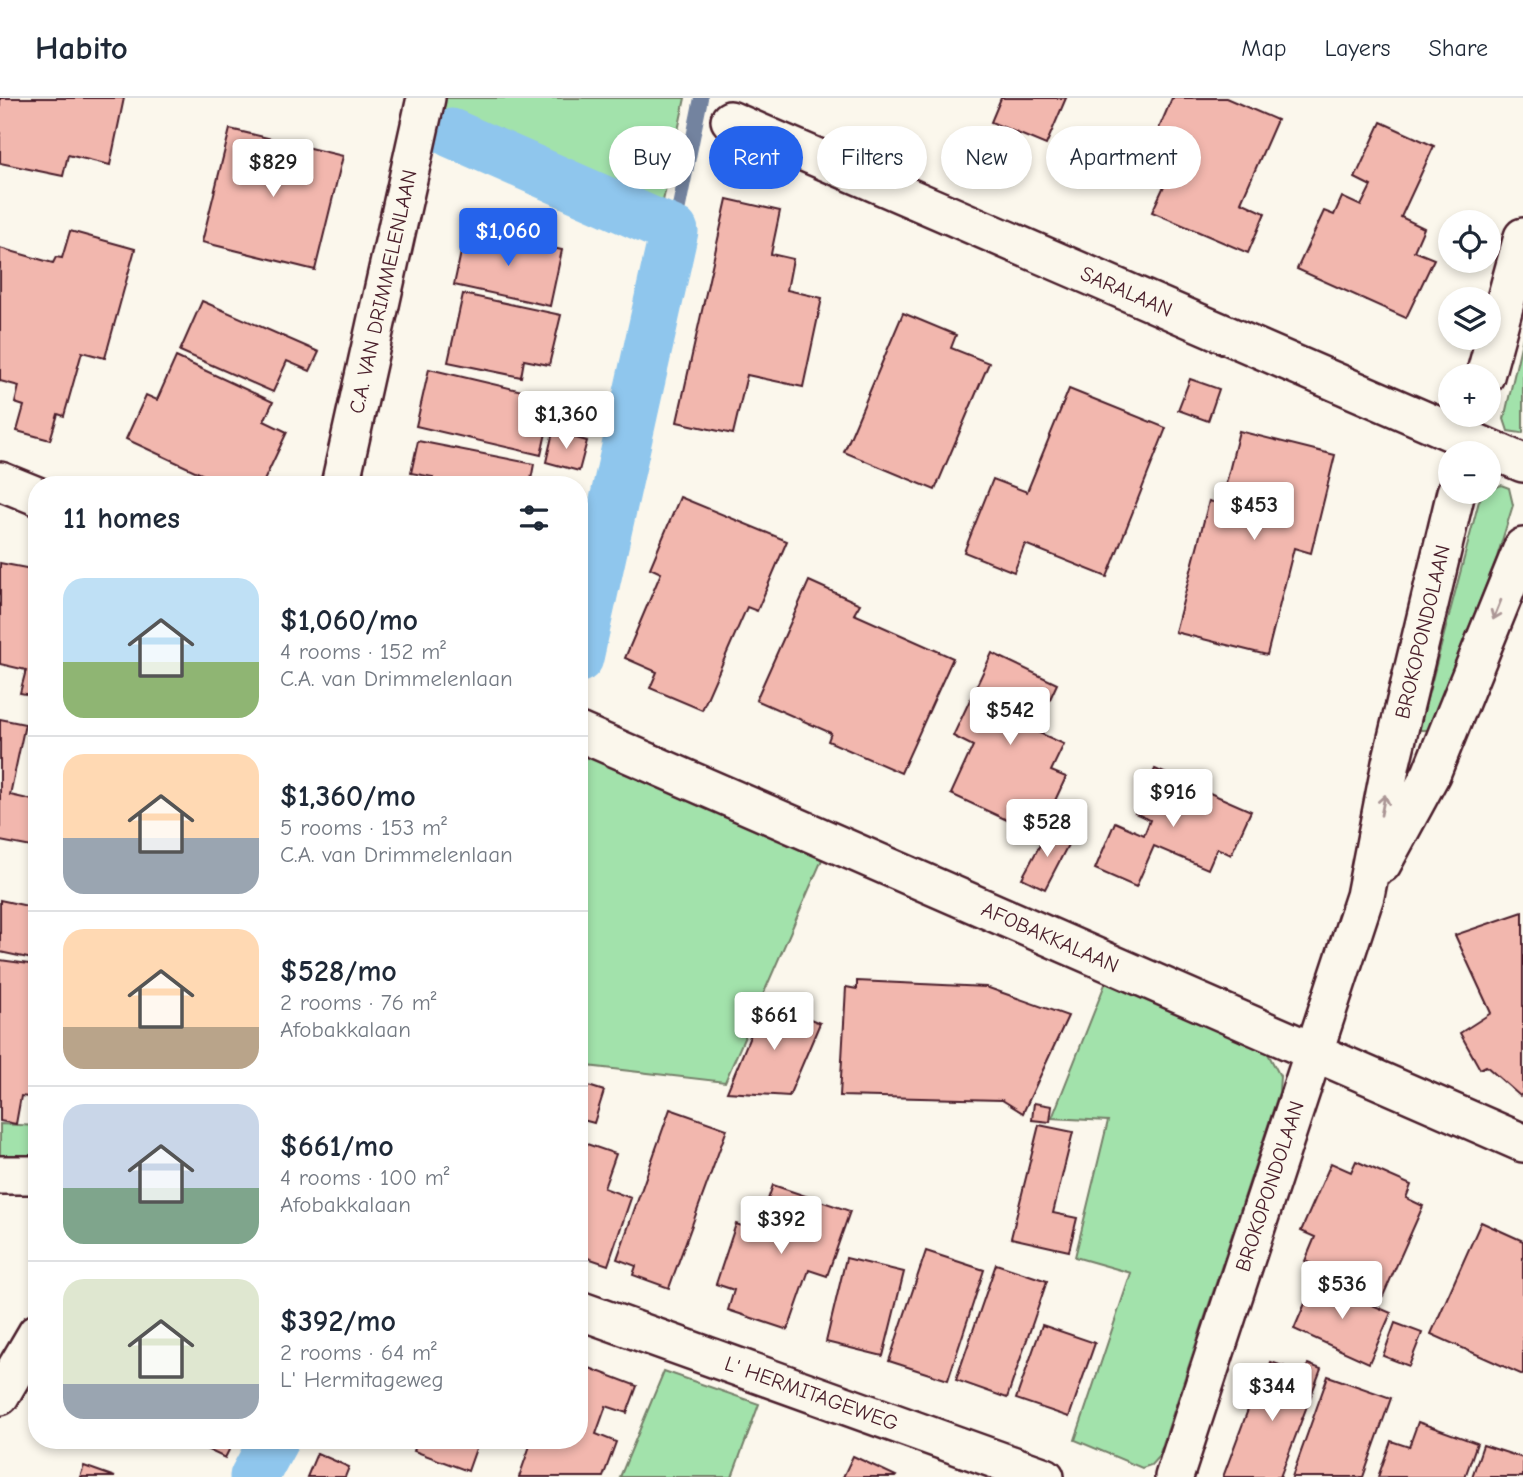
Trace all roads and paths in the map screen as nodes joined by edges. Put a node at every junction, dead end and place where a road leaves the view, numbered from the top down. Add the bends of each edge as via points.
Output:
1 (426, 98) edge
2 (730, 120) dead end
3 (1523, 237) edge
4 (1488, 364) edge
5 (1469, 436) edge
6 (1523, 463) edge
7 (342, 476) edge
8 (0, 481) edge
9 (28, 492) edge
10 (1452, 504) edge
11 (1523, 547) edge
12 (588, 736) edge
13 (1365, 896) junction
14 (1312, 1051) junction
15 (1523, 1143) edge
16 (0, 1175) edge
17 (28, 1175) edge
18 (588, 1313) edge
19 (28, 1348) edge
20 (0, 1396) edge
21 (1045, 1477) edge
22 (1174, 1477) edge

1 - 7 street, C.A. VAN DRIMMELENLAAN
2 - 5 street, SARALAAN
3 - 4 street
5 - 6 street, SARALAAN
8 - 9 street
13 -> 10 street, BROKOPONDOLAAN
11 -> 13 street, BROKOPONDOLAAN via 1431,774
12 - 14 street, AFOBAKKALAAN
13 - 14 street, BROKOPONDOLAAN
14 - 15 street, AFOBAKKALAAN
14 - 22 street, BROKOPONDOLAAN
16 - 17 street
18 - 21 street, L' HERMITAGEWEG
19 - 20 street

